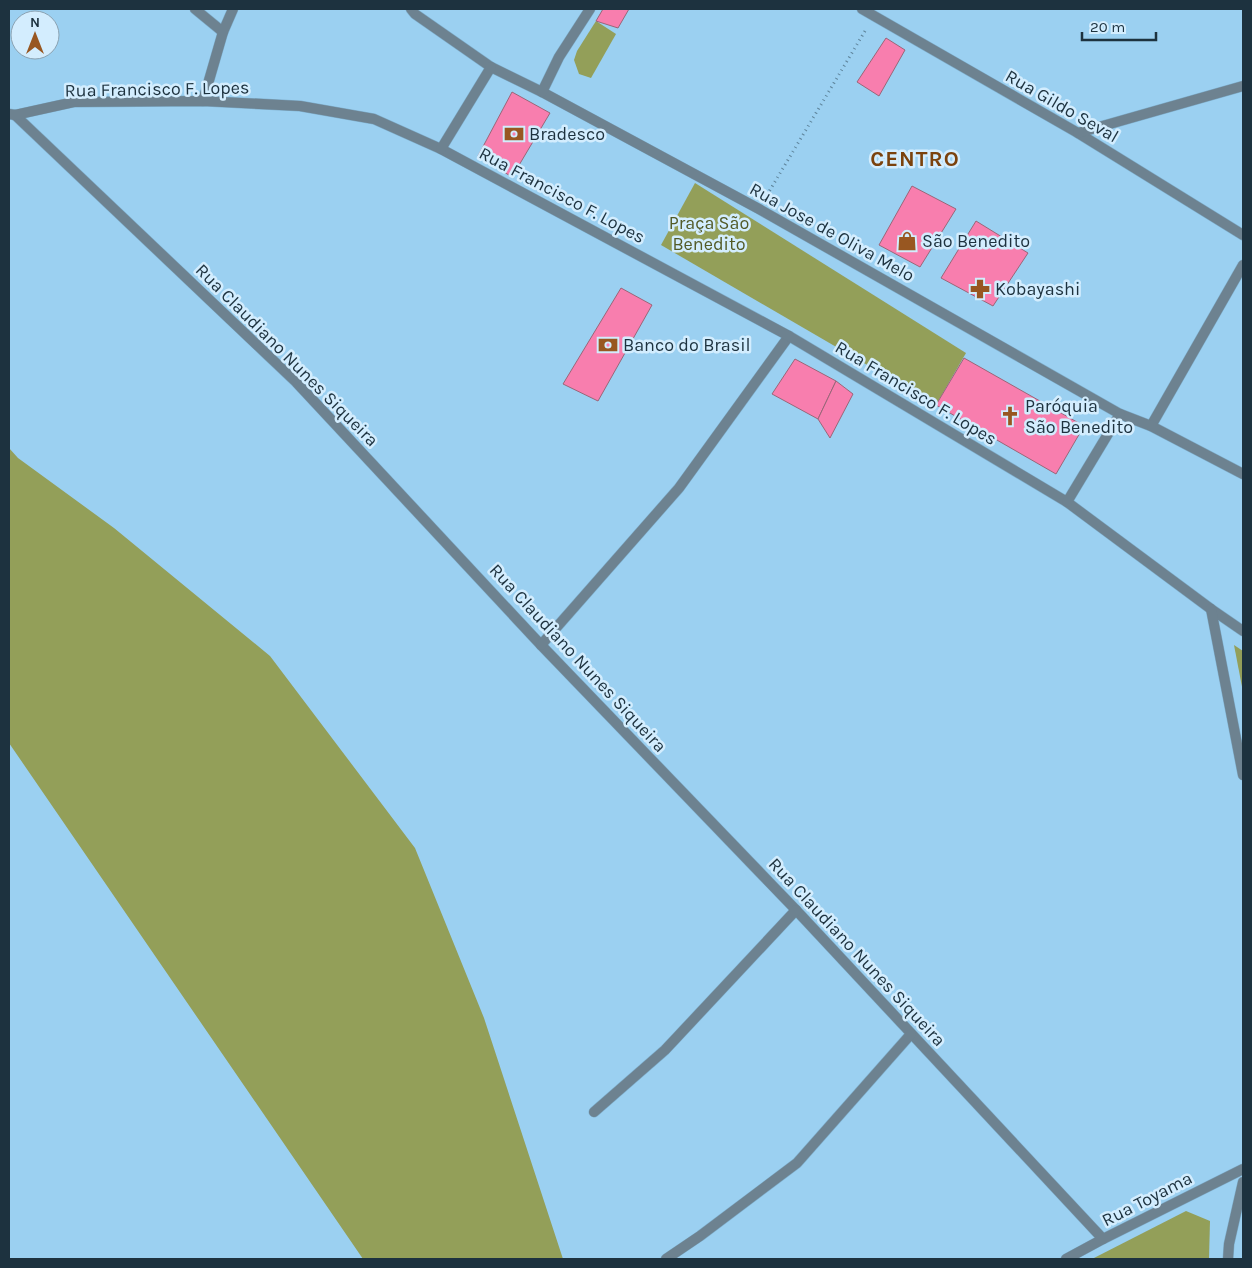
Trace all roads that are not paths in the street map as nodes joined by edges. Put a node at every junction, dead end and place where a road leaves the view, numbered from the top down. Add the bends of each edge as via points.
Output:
1 (195, 9) edge
2 (233, 9) edge
3 (410, 9) edge
4 (590, 9) edge
5 (862, 9) edge
6 (876, 12) edge
7 (223, 32) junction
8 (491, 67) junction
9 (1243, 86) edge
10 (542, 92) junction
11 (203, 100) junction
12 (12, 114) edge
13 (1078, 133) junction
14 (440, 149) junction
15 (1243, 235) edge
16 (1243, 265) edge
17 (789, 336) junction
18 (1120, 414) junction
19 (1151, 426) junction
20 (1243, 474) edge
21 (1066, 502) junction
22 (1211, 609) junction
23 (1243, 631) edge
24 (541, 644) junction
25 (1242, 757) edge
26 (1243, 775) edge
27 (796, 910) junction
28 (911, 1034) junction
29 (594, 1112) dead end
30 (1243, 1168) edge
31 (1243, 1182) edge
32 (1102, 1239) junction
33 (666, 1259) edge
34 (1066, 1259) edge
35 (1228, 1259) edge

1 - 7 street
2 - 7 street
3 - 8 street, Rua Jose de Oliva Melo
4 - 10 street
5 - 6 street, Rua Gildo Seval
6 - 13 street, Rua Gildo Seval
7 - 11 street
8 - 10 street, Rua Jose de Oliva Melo
8 - 14 street
9 - 13 street
10 - 18 street, Rua Jose de Oliva Melo via 759,209
11 - 12 street, Rua Francisco F. Lopes via 74,102
11 - 14 street, Rua Francisco F. Lopes via 300,106 374,119
12 - 24 street, Rua Claudiano Nunes Siqueira via 296,382
13 - 15 street, Rua Gildo Seval
14 - 17 street, Rua Francisco F. Lopes
16 - 19 street
17 - 21 street, Rua Francisco F. Lopes
17 - 24 street via 679,488
18 - 19 street, Rua Jose de Oliva Melo
18 - 21 street
19 - 20 street, Rua Jose de Oliva Melo
21 - 22 street, Rua Francisco F. Lopes
22 - 23 street, Rua Francisco F. Lopes
22 - 25 street
24 - 27 street, Rua Claudiano Nunes Siqueira
25 - 26 street
27 - 28 street, Rua Claudiano Nunes Siqueira
27 - 29 street via 666,1050
28 - 32 street, Rua Claudiano Nunes Siqueira
28 - 33 street via 796,1163
30 - 32 street, Rua Toyama
31 - 35 street
32 - 34 street, Rua Toyama

